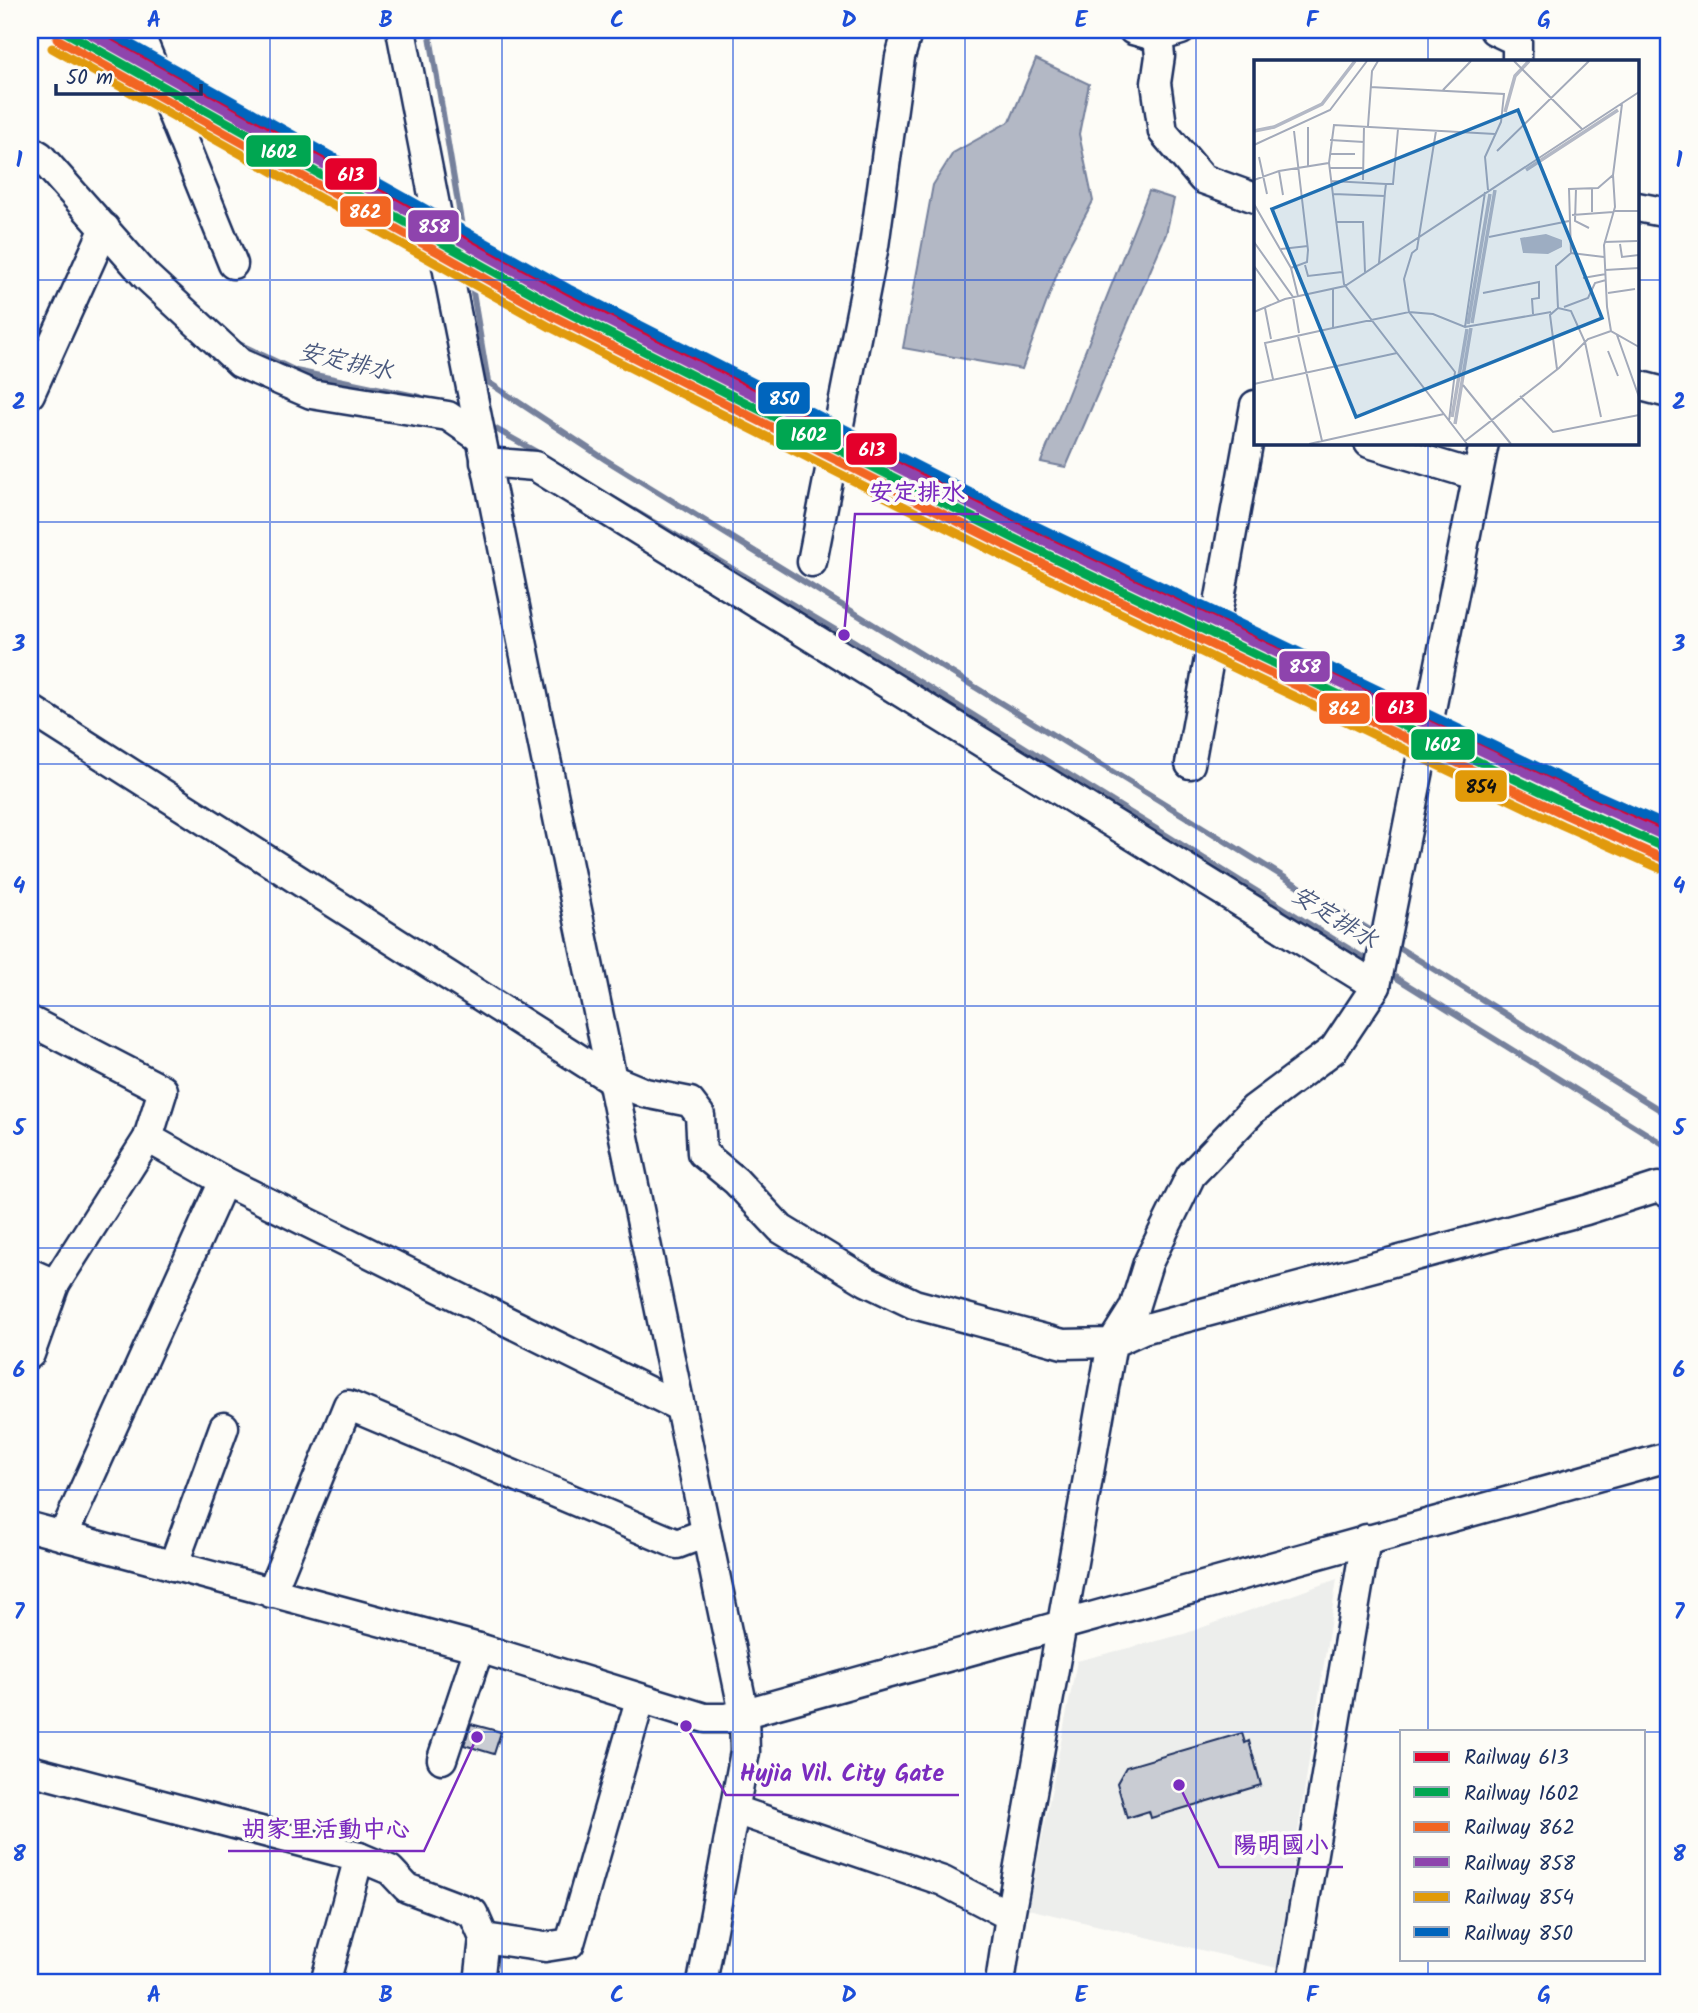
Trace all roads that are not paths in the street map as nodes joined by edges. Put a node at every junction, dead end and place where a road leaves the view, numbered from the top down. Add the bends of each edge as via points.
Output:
1 (138, 30) edge
2 (401, 30) edge
3 (908, 30) edge
4 (1494, 30) edge
5 (1157, 32) edge
6 (1517, 60) edge
7 (30, 150) edge
8 (1254, 198) edge
9 (1638, 207) edge
10 (1668, 213) edge
11 (105, 228) junction
12 (233, 264) dead end
13 (1638, 385) edge
14 (1668, 393) edge
15 (30, 394) edge
16 (1254, 411) edge
17 (479, 433) junction
18 (1372, 444) edge
19 (1484, 444) edge
20 (1475, 475) junction
21 (813, 562) dead end
22 (30, 709) edge
23 (1190, 764) dead end
24 (1381, 960) junction
25 (30, 1021) edge
26 (609, 1078) junction
27 (148, 1138) junction
28 (224, 1181) junction
29 (1668, 1193) edge
30 (42, 1279) edge
31 (1112, 1343) junction
32 (30, 1354) edge
33 (680, 1407) junction
34 (224, 1427) dead end
35 (1668, 1457) edge
36 (30, 1527) edge
37 (706, 1533) junction
38 (63, 1536) junction
39 (1366, 1539) junction
40 (173, 1566) junction
41 (271, 1592) junction
42 (1064, 1623) junction
43 (479, 1648) junction
44 (640, 1700) junction
45 (744, 1713) junction
46 (442, 1759) dead end
47 (30, 1770) edge
48 (735, 1810) junction
49 (359, 1857) junction
50 (1010, 1916) junction
51 (484, 1938) junction
52 (325, 1983) edge
53 (479, 1983) edge
54 (702, 1983) edge
55 (1000, 1983) edge
56 (1291, 1983) edge

1 - 12 street
2 - 17 street
3 - 21 street via 900,57 874,246
4 - 6 street via 1517,41
5 - 8 street via 1156,83 1163,132 1203,179
7 - 11 street
9 - 10 street
11 - 15 street
11 - 17 street via 146,276 240,363 311,394 448,416
13 - 14 street
16 - 23 street
17 - 24 street
17 - 26 street
18 - 20 street
19 - 20 street
20 - 24 street
22 - 26 street
24 - 31 street via 1334,1049 1254,1109 1191,1175 1148,1262 1134,1308
25 - 27 street via 163,1090
26 - 31 street via 645,1093 690,1102 700,1115 702,1153 781,1229 866,1281 914,1304 1063,1343
26 - 33 street
27 - 28 street
27 - 30 street
28 - 33 street
28 - 38 street
29 - 31 street via 1658,1187 1143,1329
30 - 32 street
31 - 42 street
33 - 37 street
34 - 40 street
35 - 39 street
36 - 38 street
37 - 41 street via 677,1544 348,1405
37 - 45 street
38 - 40 street
39 - 42 street
39 - 56 street
40 - 41 street
41 - 43 street
42 - 45 street
42 - 50 street
43 - 44 street
43 - 46 street
44 - 45 street via 705,1718
44 - 51 street via 570,1943 545,1947
45 - 48 street via 745,1752
47 - 49 street
48 - 50 street via 943,1881
48 - 54 street
49 - 51 street via 390,1870 407,1888 473,1913
49 - 52 street
50 - 55 street
51 - 53 street

